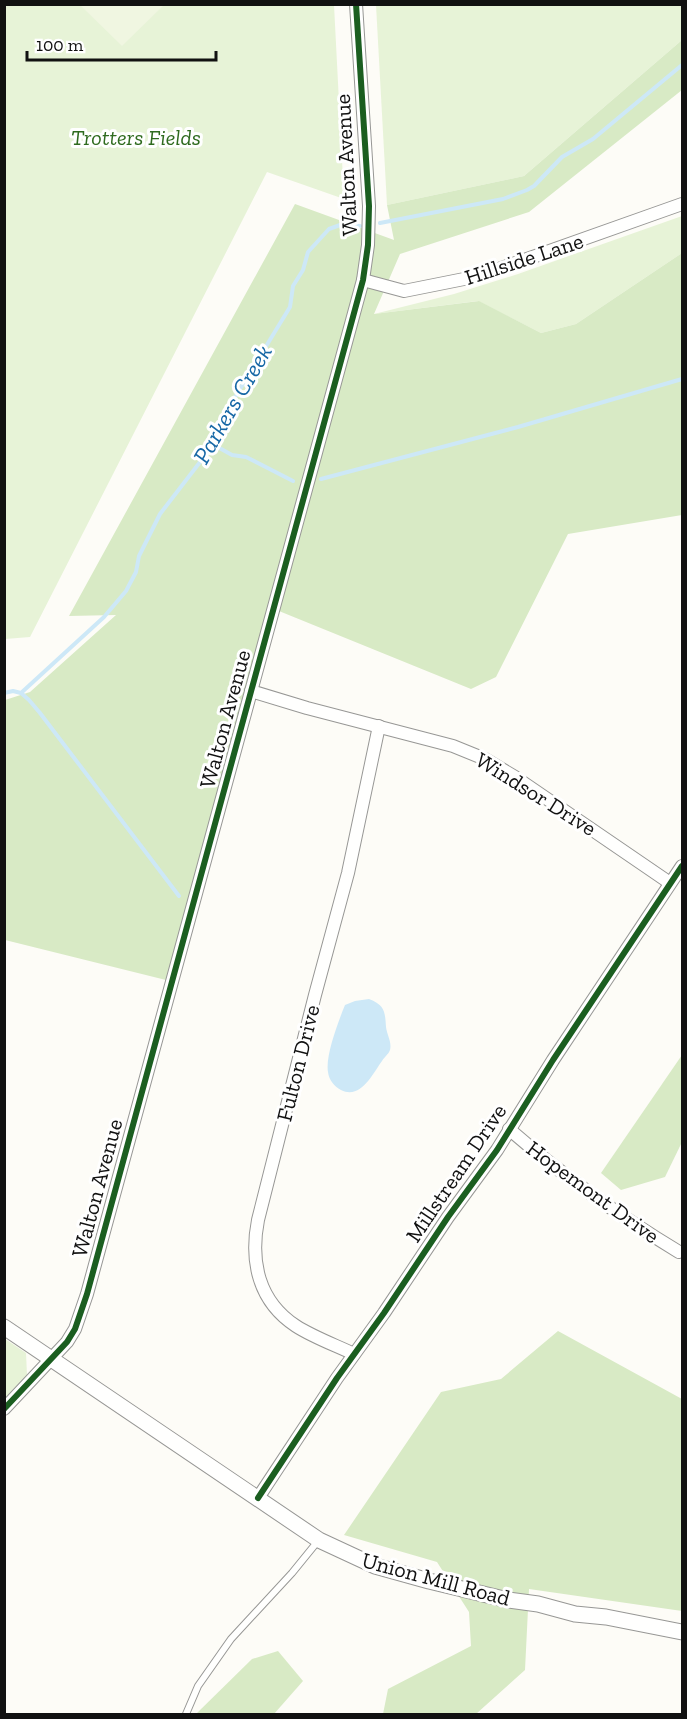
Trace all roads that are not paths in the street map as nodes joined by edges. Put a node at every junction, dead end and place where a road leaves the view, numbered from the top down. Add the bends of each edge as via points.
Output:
1 (356, 4) edge
2 (682, 204) edge
3 (363, 280) junction
4 (251, 691) junction
5 (379, 726) junction
6 (682, 866) edge
7 (670, 883) junction
8 (509, 1130) junction
9 (681, 1251) edge
10 (4, 1327) edge
11 (354, 1354) junction
12 (52, 1359) junction
13 (4, 1409) edge
14 (258, 1498) junction
15 (319, 1540) junction
16 (682, 1632) edge
17 (186, 1714) edge

1 - 3 street, Walton Avenue via 369,206
2 - 3 street, Hillside Lane via 479,276 404,291
3 - 4 street, Walton Avenue
4 - 5 street, Windsor Drive
4 - 12 street, Walton Avenue via 87,1294 68,1342
5 - 7 street, Windsor Drive via 486,759
5 - 11 street, Fulton Drive via 348,873 258,1220 254,1251 260,1281 285,1316
6 - 7 street, Millstream Drive
7 - 8 street, Millstream Drive
8 - 9 street, Hopemont Drive via 585,1191
8 - 11 street, Millstream Drive
10 - 12 street, Union Mill Road
11 - 14 street, Millstream Drive
12 - 13 street, Walton Avenue
12 - 14 street, Union Mill Road
14 - 15 street, Union Mill Road
15 - 16 street, Union Mill Road via 375,1566 429,1581 575,1614
15 - 17 lane via 231,1639 198,1686

